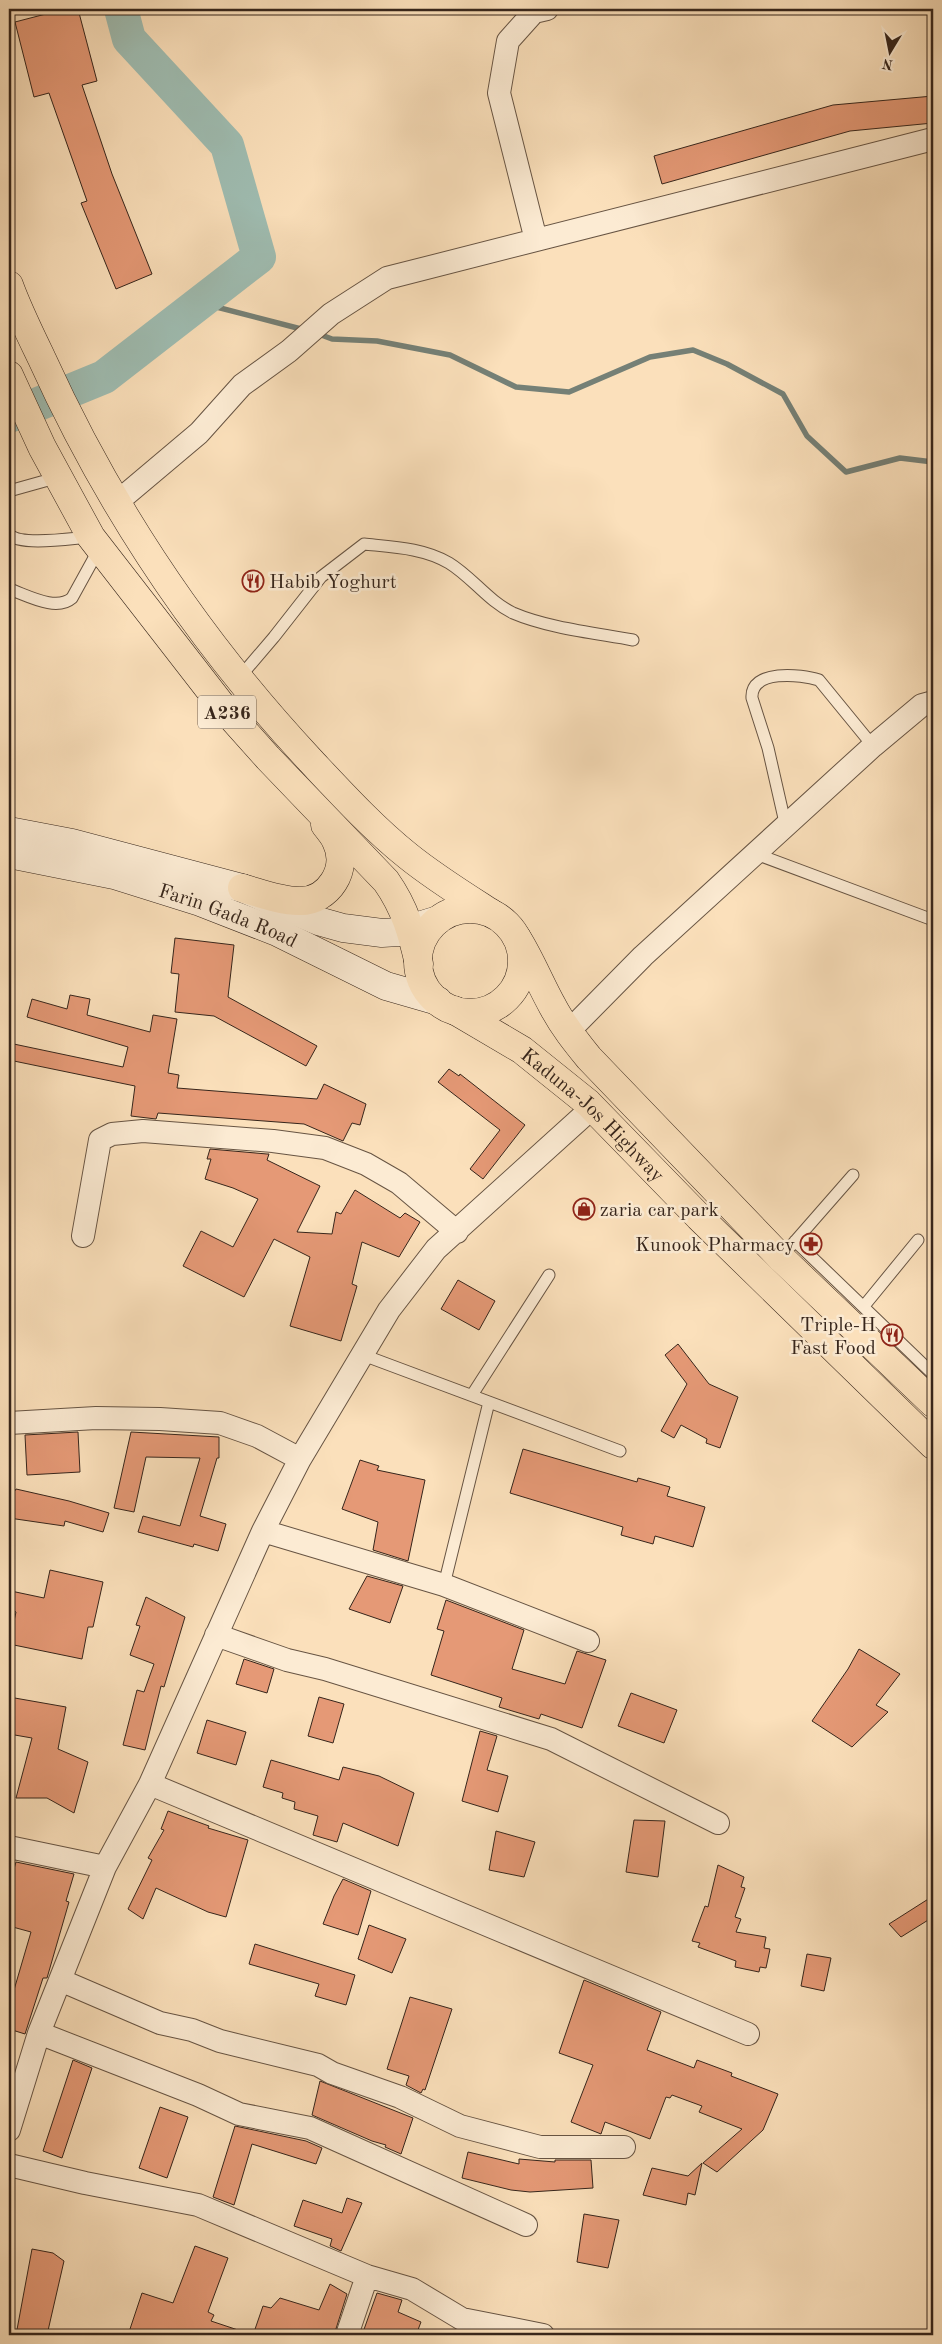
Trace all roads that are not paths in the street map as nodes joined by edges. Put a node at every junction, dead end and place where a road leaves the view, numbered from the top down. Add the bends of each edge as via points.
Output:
1 (547, 9) edge
2 (933, 139) edge
3 (536, 240) junction
4 (9, 285) edge
5 (10, 379) edge
6 (59, 477) junction
7 (9, 491) edge
8 (116, 503) junction
9 (9, 534) edge
10 (96, 542) junction
11 (9, 589) edge
12 (633, 640) dead end
13 (239, 678) junction
14 (933, 702) edge
15 (873, 746) junction
16 (312, 805) junction
17 (786, 827) junction
18 (9, 831) edge
19 (9, 854) edge
20 (756, 854) junction
21 (242, 888) junction
22 (492, 913) junction
23 (438, 920) junction
24 (933, 920) edge
25 (411, 929) junction
26 (517, 938) junction
27 (419, 964) junction
28 (446, 1006) junction
29 (568, 1032) junction
30 (592, 1108) junction
31 (853, 1175) dead end
32 (457, 1232) junction
33 (82, 1236) dead end
34 (918, 1240) dead end
35 (788, 1250) junction
36 (549, 1275) dead end
37 (864, 1306) junction
38 (363, 1355) junction
39 (933, 1374) edge
40 (472, 1396) junction
41 (489, 1402) junction
42 (933, 1403) edge
43 (9, 1423) edge
44 (933, 1446) edge
45 (620, 1451) dead end
46 (300, 1459) junction
47 (263, 1531) junction
48 (444, 1585) junction
49 (216, 1635) junction
50 (588, 1641) dead end
51 (150, 1784) junction
52 (718, 1823) dead end
53 (9, 1847) edge
54 (105, 1867) junction
55 (60, 1980) junction
56 (39, 2033) junction
57 (748, 2034) dead end
58 (9, 2130) edge
59 (624, 2147) dead end
60 (9, 2164) edge
61 (526, 2226) dead end
62 (367, 2276) junction
63 (347, 2335) edge
64 (542, 2335) edge

1 - 3 street via 534,12 508,41 498,93
2 - 3 street
3 - 8 street via 387,278 332,314 242,385 199,433
4 - 8 highway, A236 via 77,435
5 - 6 highway, A236
6 - 7 lane
6 - 10 highway, A236
8 - 13 highway, A236 via 159,572
9 - 10 lane via 12,538 26,541
10 - 11 lane via 72,598 66,604 55,604
10 - 16 highway, A236 via 226,710
12 - 13 lane via 534,620 496,603 448,563 419,551 364,544 321,577
13 - 22 highway, A236 via 276,724 389,839 436,877
14 - 15 street via 922,706
15 - 17 street
15 - 17 lane via 819,680 774,677 756,684 752,698 768,748
16 - 21 highway, A236 via 337,842 340,854 335,881 329,889 311,900 299,901
16 - 25 highway, A236 via 386,881 399,900
17 - 20 street
18 - 21 main road, Farin Gada Road via 72,843
19 - 28 main road, Farin Gada Road via 114,876 200,902 277,932 386,986
20 - 24 lane
20 - 29 street via 643,956
21 - 25 main road, Farin Gada Road via 318,921 343,928 382,933
22 - 23 highway, A236 via 472,908 454,911
22 - 26 highway, A236 via 507,923
23 - 25 main road, Farin Gada Road
23 - 27 highway, A236 via 424,936 418,953
25 - 27 highway, A236
26 - 28 highway, A236 via 522,952 522,970 516,987 507,998 482,1012
26 - 29 highway, Kaduna-Jos Highway / A236
27 - 28 highway, A236 via 426,988
28 - 30 highway, Kaduna-Jos Highway / A236 via 522,1050
29 - 35 highway, Kaduna-Jos Highway / A236 via 589,1058
30 - 32 street
30 - 44 highway, Kaduna-Jos Highway / A236
31 - 35 lane
32 - 33 street via 399,1183 366,1164 325,1148 142,1130 112,1134 100,1140
32 - 38 street via 436,1250 389,1310
34 - 37 lane
35 - 37 lane
35 - 42 highway, Kaduna-Jos Highway / A236
36 - 40 lane
37 - 39 lane
38 - 40 lane
38 - 46 street
40 - 41 lane
41 - 45 lane
41 - 48 lane
43 - 46 street via 160,1418 220,1423 257,1436
46 - 47 street
47 - 48 street
47 - 49 street
48 - 50 street
49 - 51 street
49 - 52 street via 286,1660 325,1669 551,1739
51 - 54 street
51 - 57 street
53 - 54 street
54 - 55 street
55 - 56 street
55 - 59 street via 160,2023 318,2065 400,2097 460,2126 540,2147
56 - 58 street
56 - 61 street via 239,2114 310,2128
60 - 62 street via 198,2205
62 - 63 street
62 - 64 street via 412,2289 462,2319

